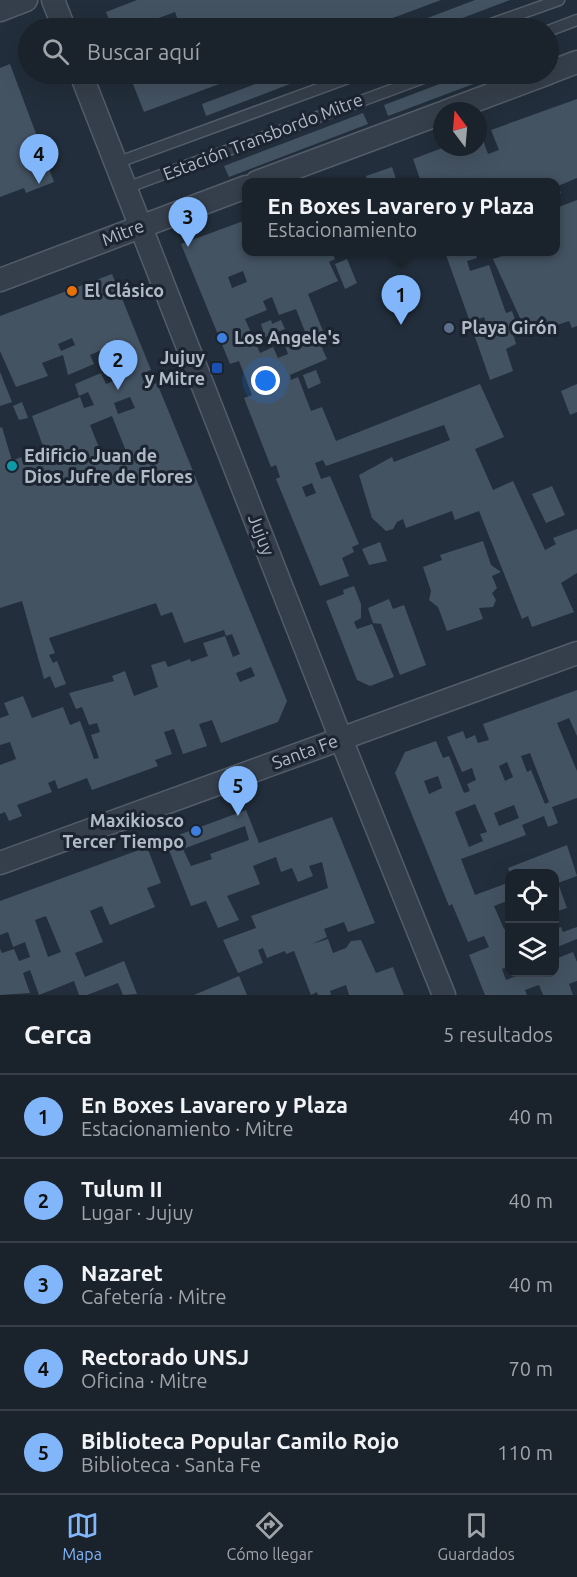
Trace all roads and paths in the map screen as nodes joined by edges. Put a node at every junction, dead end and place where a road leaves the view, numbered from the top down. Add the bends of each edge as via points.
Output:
1 (26, 0) edge
2 (53, 0) edge
3 (559, 0) edge
4 (0, 10) edge
5 (60, 18) edge
6 (508, 18) edge
7 (577, 20) edge
8 (559, 27) edge
9 (577, 62) edge
10 (559, 69) edge
11 (85, 84) edge
12 (332, 84) edge
13 (407, 84) edge
14 (518, 84) edge
15 (471, 102) edge
16 (433, 116) edge
17 (116, 163) junction
18 (270, 178) edge
19 (242, 188) edge
20 (126, 189) junction
21 (141, 226) junction
22 (0, 280) edge
23 (577, 653) edge
24 (341, 739) junction
25 (0, 863) edge
26 (444, 995) edge

1 - 4 street
2 - 5 street
3 - 6 lane
7 - 8 lane
9 - 10 street
11 - 17 street, Jujuy
12 - 17 lane, Estación Transbordo Mitre
13 - 20 lane, Estación Transbordo Mitre
14 - 15 street
16 - 18 street
17 - 20 street, Jujuy
19 - 21 street, Mitre
20 - 21 street, Jujuy
21 - 22 street, Mitre
21 - 24 street, Jujuy
23 - 24 street, Santa Fe
24 - 25 street, Santa Fe
24 - 26 street, Jujuy

